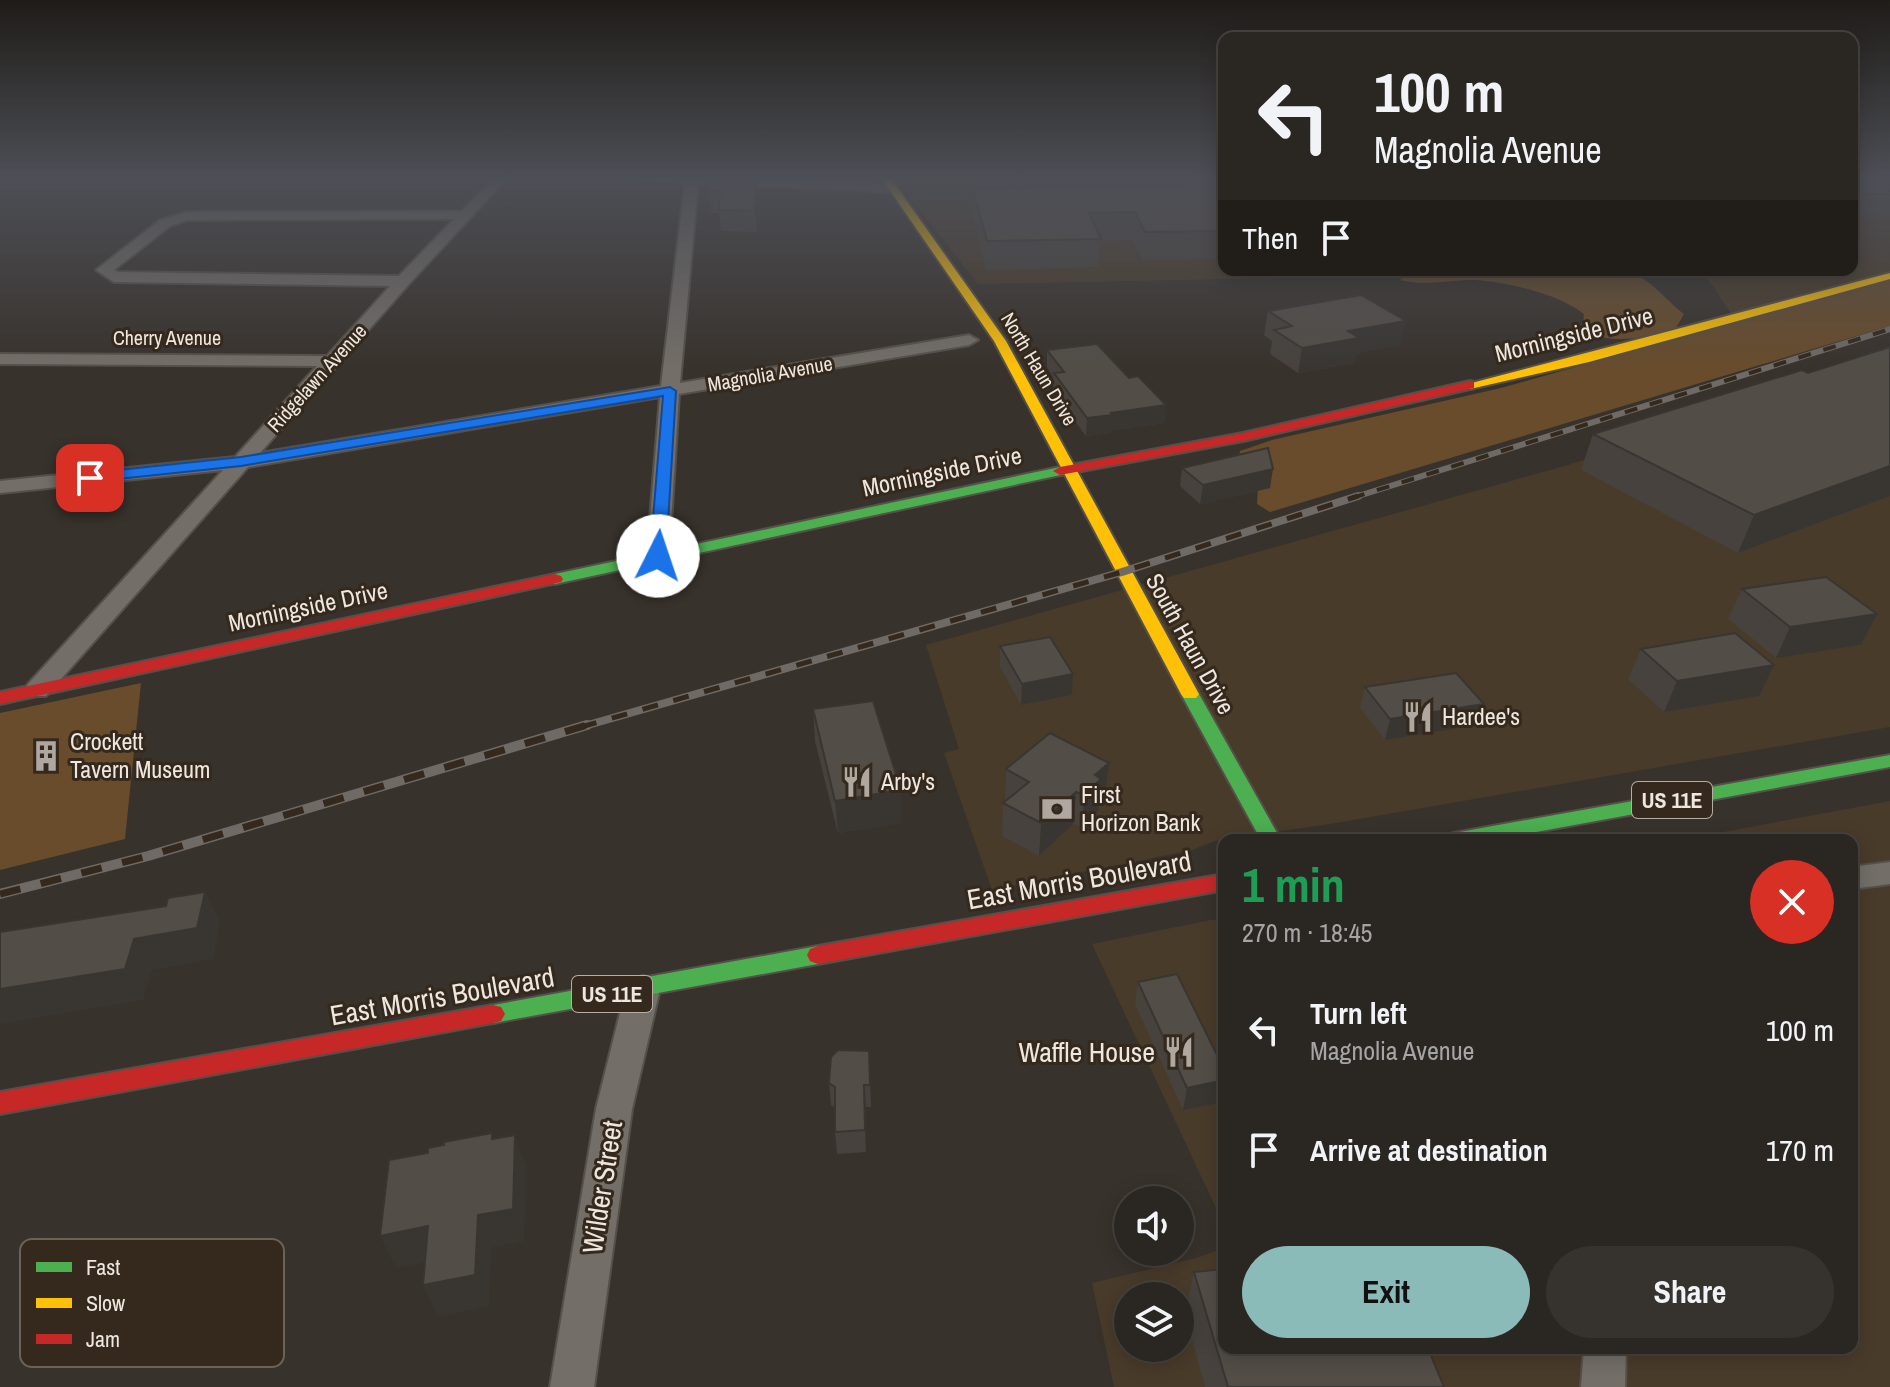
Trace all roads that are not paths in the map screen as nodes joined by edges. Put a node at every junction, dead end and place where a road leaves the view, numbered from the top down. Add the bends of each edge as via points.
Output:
1 (142, 241) edge
2 (440, 241) edge
3 (686, 241) edge
4 (929, 241) edge
5 (1890, 276) edge
6 (403, 281) junction
7 (969, 340) dead end
8 (0, 359) edge
9 (333, 361) junction
10 (670, 391) junction
11 (241, 462) junction
12 (1071, 469) junction
13 (0, 487) edge
14 (658, 556) junction
15 (37, 690) junction
16 (0, 698) edge
17 (1890, 761) edge
18 (1268, 834) edge
19 (1487, 834) edge
20 (1890, 873) edge
21 (1858, 877) edge
22 (1218, 883) edge
23 (643, 989) junction
24 (0, 1103) edge
25 (1605, 1354) edge
26 (572, 1387) edge
27 (1603, 1387) edge

1 - 6 street via 104,270 114,277
2 - 6 street, Ridgelawn Avenue
3 - 10 street
4 - 12 street, North Haun Drive via 1000,341
5 - 12 street, Morningside Drive via 1585,359 1243,437
6 - 9 street, Ridgelawn Avenue
7 - 10 street, Magnolia Avenue
8 - 9 street, Cherry Avenue
9 - 11 street, Ridgelawn Avenue
10 - 11 street, Magnolia Avenue
10 - 14 street
11 - 13 street, Magnolia Avenue
11 - 15 street, Ridgelawn Avenue
12 - 14 street, Morningside Drive
12 - 18 street, South Haun Drive
14 - 15 street, Morningside Drive
15 - 16 street, Morningside Drive
17 - 19 street, US 11E
20 - 21 street
22 - 23 street, East Morris Boulevard / US 11E
23 - 24 street, East Morris Boulevard / US 11E
23 - 26 street, Wilder Street via 614,1109
25 - 27 street

